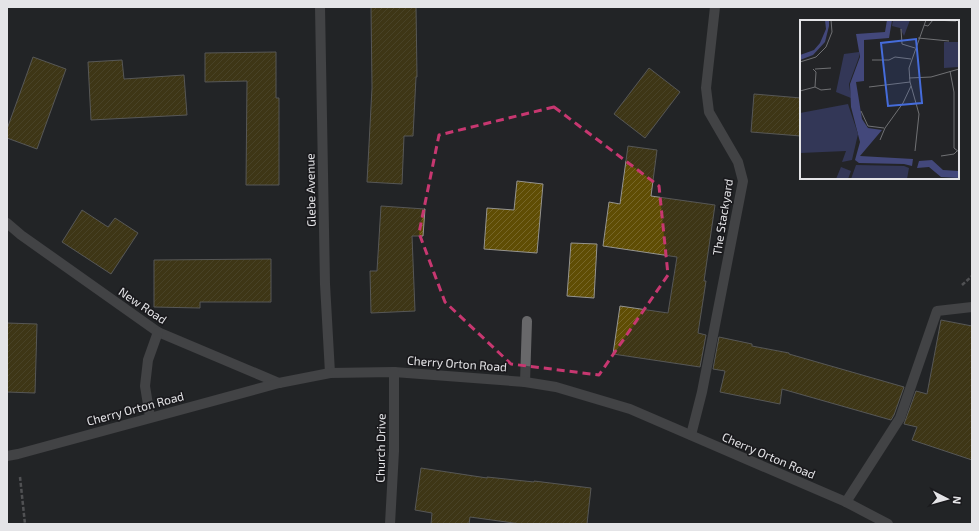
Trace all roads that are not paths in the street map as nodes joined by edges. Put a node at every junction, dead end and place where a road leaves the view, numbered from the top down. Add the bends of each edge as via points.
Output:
1 (320, 7) edge
2 (715, 7) edge
3 (7, 223) edge
4 (972, 307) edge
5 (527, 321) dead end
6 (158, 332) junction
7 (394, 372) junction
8 (330, 373) junction
9 (525, 382) junction
10 (279, 383) junction
11 (150, 417) junction
12 (691, 435) junction
13 (7, 456) edge
14 (846, 502) junction
15 (390, 524) edge
16 (888, 524) edge

1 - 8 street, Glebe Avenue via 325,284
2 - 12 street, The Stackyard via 706,88 709,112 738,162 743,181 704,384
3 - 6 street, New Road
4 - 14 street via 937,310 900,418
5 - 9 street
6 - 10 street, New Road
6 - 11 street via 148,360 145,386
7 - 8 street, Cherry Orton Road
7 - 9 street, Cherry Orton Road
7 - 15 street, Church Drive via 394,451
8 - 10 street, Cherry Orton Road
9 - 12 street, Cherry Orton Road via 556,386 594,397
10 - 11 street, Cherry Orton Road
11 - 13 street, Cherry Orton Road
12 - 14 street, Cherry Orton Road
14 - 16 street, Cherry Orton Road

